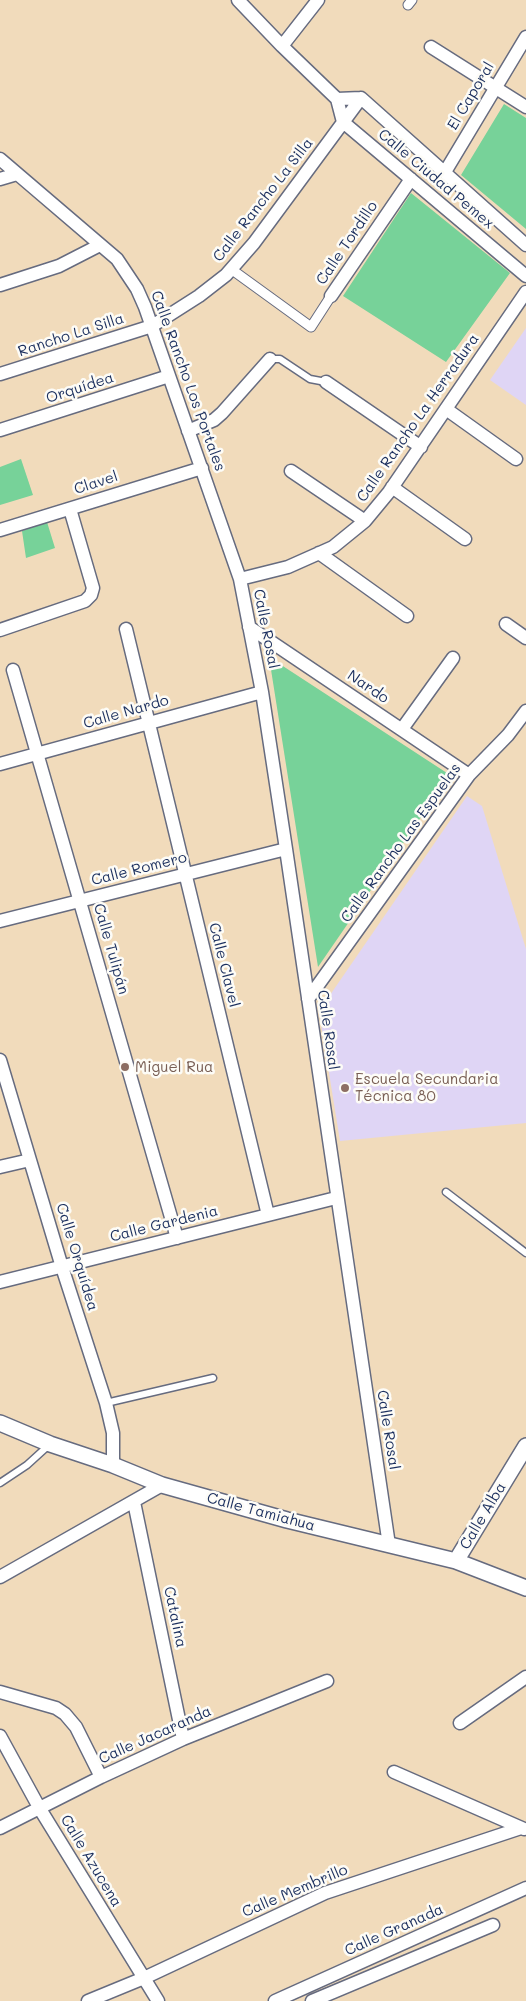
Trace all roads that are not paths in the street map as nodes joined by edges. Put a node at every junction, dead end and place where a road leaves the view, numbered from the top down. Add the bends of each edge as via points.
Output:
1 (238, 0) edge
2 (318, 0) edge
3 (526, 37) edge
4 (282, 46) junction
5 (431, 47) dead end
6 (496, 88) junction
7 (361, 98) junction
8 (337, 99) junction
9 (526, 107) edge
10 (343, 122) junction
11 (0, 159) edge
12 (445, 172) junction
13 (17, 174) junction
14 (0, 179) edge
15 (411, 179) junction
16 (100, 245) junction
17 (526, 245) edge
18 (231, 269) junction
19 (526, 276) edge
20 (0, 285) edge
21 (526, 292) edge
22 (331, 296) joint
23 (152, 326) junction
24 (270, 359) joint
25 (0, 374) edge
26 (169, 376) junction
27 (326, 382) joint
28 (446, 409) junction
29 (0, 430) edge
30 (188, 431) junction
31 (420, 447) junction
32 (516, 459) dead end
33 (202, 468) junction
34 (291, 470) dead end
35 (392, 488) junction
36 (70, 509) junction
37 (365, 521) junction
38 (0, 530) edge
39 (465, 539) dead end
40 (319, 553) junction
41 (240, 579) junction
42 (407, 616) dead end
43 (506, 624) dead end
44 (249, 627) junction
45 (126, 629) dead end
46 (0, 630) edge
47 (526, 638) edge
48 (452, 658) dead end
49 (13, 670) dead end
50 (262, 692) junction
51 (526, 711) edge
52 (148, 723) junction
53 (402, 729) junction
54 (38, 754) junction
55 (0, 764) edge
56 (469, 775) junction
57 (286, 849) junction
58 (185, 874) junction
59 (80, 900) junction
60 (0, 921) edge
61 (308, 999) junction
62 (0, 1060) edge
63 (30, 1160) junction
64 (0, 1167) edge
65 (446, 1192) dead end
66 (336, 1198) junction
67 (268, 1215) junction
68 (177, 1238) junction
69 (526, 1253) edge
70 (62, 1267) junction
71 (0, 1282) edge
72 (213, 1378) dead end
73 (106, 1403) junction
74 (0, 1423) edge
75 (50, 1444) junction
76 (526, 1446) edge
77 (113, 1465) junction
78 (0, 1483) edge
79 (162, 1486) junction
80 (134, 1502) junction
81 (389, 1545) junction
82 (456, 1561) junction
83 (0, 1577) edge
84 (526, 1588) edge
85 (526, 1677) edge
86 (327, 1681) dead end
87 (0, 1692) edge
88 (460, 1723) dead end
89 (0, 1736) edge
90 (183, 1739) junction
91 (394, 1772) dead end
92 (101, 1777) junction
93 (40, 1809) junction
94 (0, 1828) edge
95 (524, 1829) edge
96 (526, 1888) edge
97 (493, 1925) dead end
98 (144, 1978) junction
99 (88, 2001) edge
100 (158, 2001) edge
101 (275, 2001) edge
102 (312, 2001) edge

1 - 4 street
2 - 4 street
3 - 6 street, El Caporal
4 - 8 street
5 - 6 street
6 - 9 street
6 - 12 street, El Caporal
7 - 8 street
7 - 10 street, Calle Rancho La Silla
7 - 12 street, Calle Ciudad Pemex
8 - 10 street
10 - 15 street, Calle Ciudad Pemex
10 - 18 street, Calle Rancho La Silla via 254,243
11 - 13 street, Calle Rancho Los Portales
12 - 17 street, Calle Ciudad Pemex
13 - 14 street
13 - 16 street, Calle Rancho Los Portales
15 - 19 street, Calle Ciudad Pemex
15 - 22 street, Calle Tordillo
16 - 20 street via 59,266
16 - 23 street, Calle Rancho Los Portales via 127,273
18 - 22 street, Calle Tordillo via 311,327
18 - 23 street, Calle Rancho La Silla via 199,296
21 - 28 street, Calle Rancho La Herradura
23 - 25 street, Rancho La Silla
23 - 26 street, Calle Rancho Los Portales
24 - 27 lane via 280,359 310,379
24 - 30 street via 222,413
26 - 29 street, Orquídea
26 - 30 street, Calle Rancho Los Portales
27 - 31 street
28 - 31 street, Calle Rancho La Herradura
28 - 32 street
30 - 33 street, Calle Rancho Los Portales
31 - 35 street, Calle Rancho La Herradura
33 - 36 street, Clavel
33 - 41 street, Calle Rancho Los Portales
34 - 37 street
35 - 37 street, Calle Rancho La Herradura
35 - 39 street
36 - 38 street, Clavel
36 - 46 street via 94,588 91,595 85,601
37 - 40 street, Calle Rancho La Herradura via 333,547
40 - 41 street, Calle Rancho La Herradura via 288,567
40 - 42 street
41 - 44 street, Calle Rosal
43 - 47 street
44 - 50 street, Calle Rosal
44 - 53 street, Nardo
45 - 52 street, Calle Clavel
48 - 53 street
49 - 54 street, Calle Tulipán
50 - 52 street, Calle Nardo
50 - 57 street, Calle Rosal
51 - 56 street, Calle Rancho Las Espuelas via 508,735
52 - 54 street, Calle Nardo
52 - 58 street, Calle Clavel
53 - 56 street, Nardo
54 - 55 street, Calle Nardo
54 - 59 street, Calle Tulipán
56 - 61 street, Calle Rancho Las Espuelas
57 - 58 street, Calle Romero
57 - 61 street, Calle Rosal
58 - 59 street, Calle Romero
58 - 67 street, Calle Clavel
59 - 60 street, Calle Romero
59 - 68 street, Calle Tulipán
61 - 66 street, Calle Rosal
62 - 63 street, Calle Orquídea
63 - 64 street
63 - 70 street, Calle Orquídea
65 - 69 lane
66 - 67 street, Calle Gardenia
66 - 81 street, Calle Rosal
67 - 68 street, Calle Gardenia
68 - 70 street, Calle Gardenia
70 - 71 street, Calle Gardenia
70 - 73 street, Calle Orquídea
72 - 73 lane
73 - 77 street, Calle Orquídea via 113,1433
74 - 75 street, Calle Tamiahua
75 - 77 street, Calle Tamiahua
75 - 78 lane via 28,1465
76 - 82 street, Calle Alba
77 - 79 street, Calle Tamiahua
79 - 80 street
79 - 81 street, Calle Tamiahua
80 - 83 street
80 - 90 street, Catalina
81 - 82 street, Calle Tamiahua
82 - 84 street, Calle Tamiahua
85 - 88 street
86 - 90 street, Calle Jacaranda
87 - 92 street via 56,1708 65,1714 76,1726
89 - 93 street, Calle Azucena
90 - 92 street, Calle Jacaranda
91 - 95 street
92 - 93 street, Calle Jacaranda
93 - 94 street, Calle Jacaranda
93 - 98 street, Calle Azucena
95 - 98 street, Calle Membrillo via 325,1893
96 - 101 street, Calle Granada
97 - 102 street
98 - 99 street, Calle Membrillo
98 - 100 street, Calle Azucena

